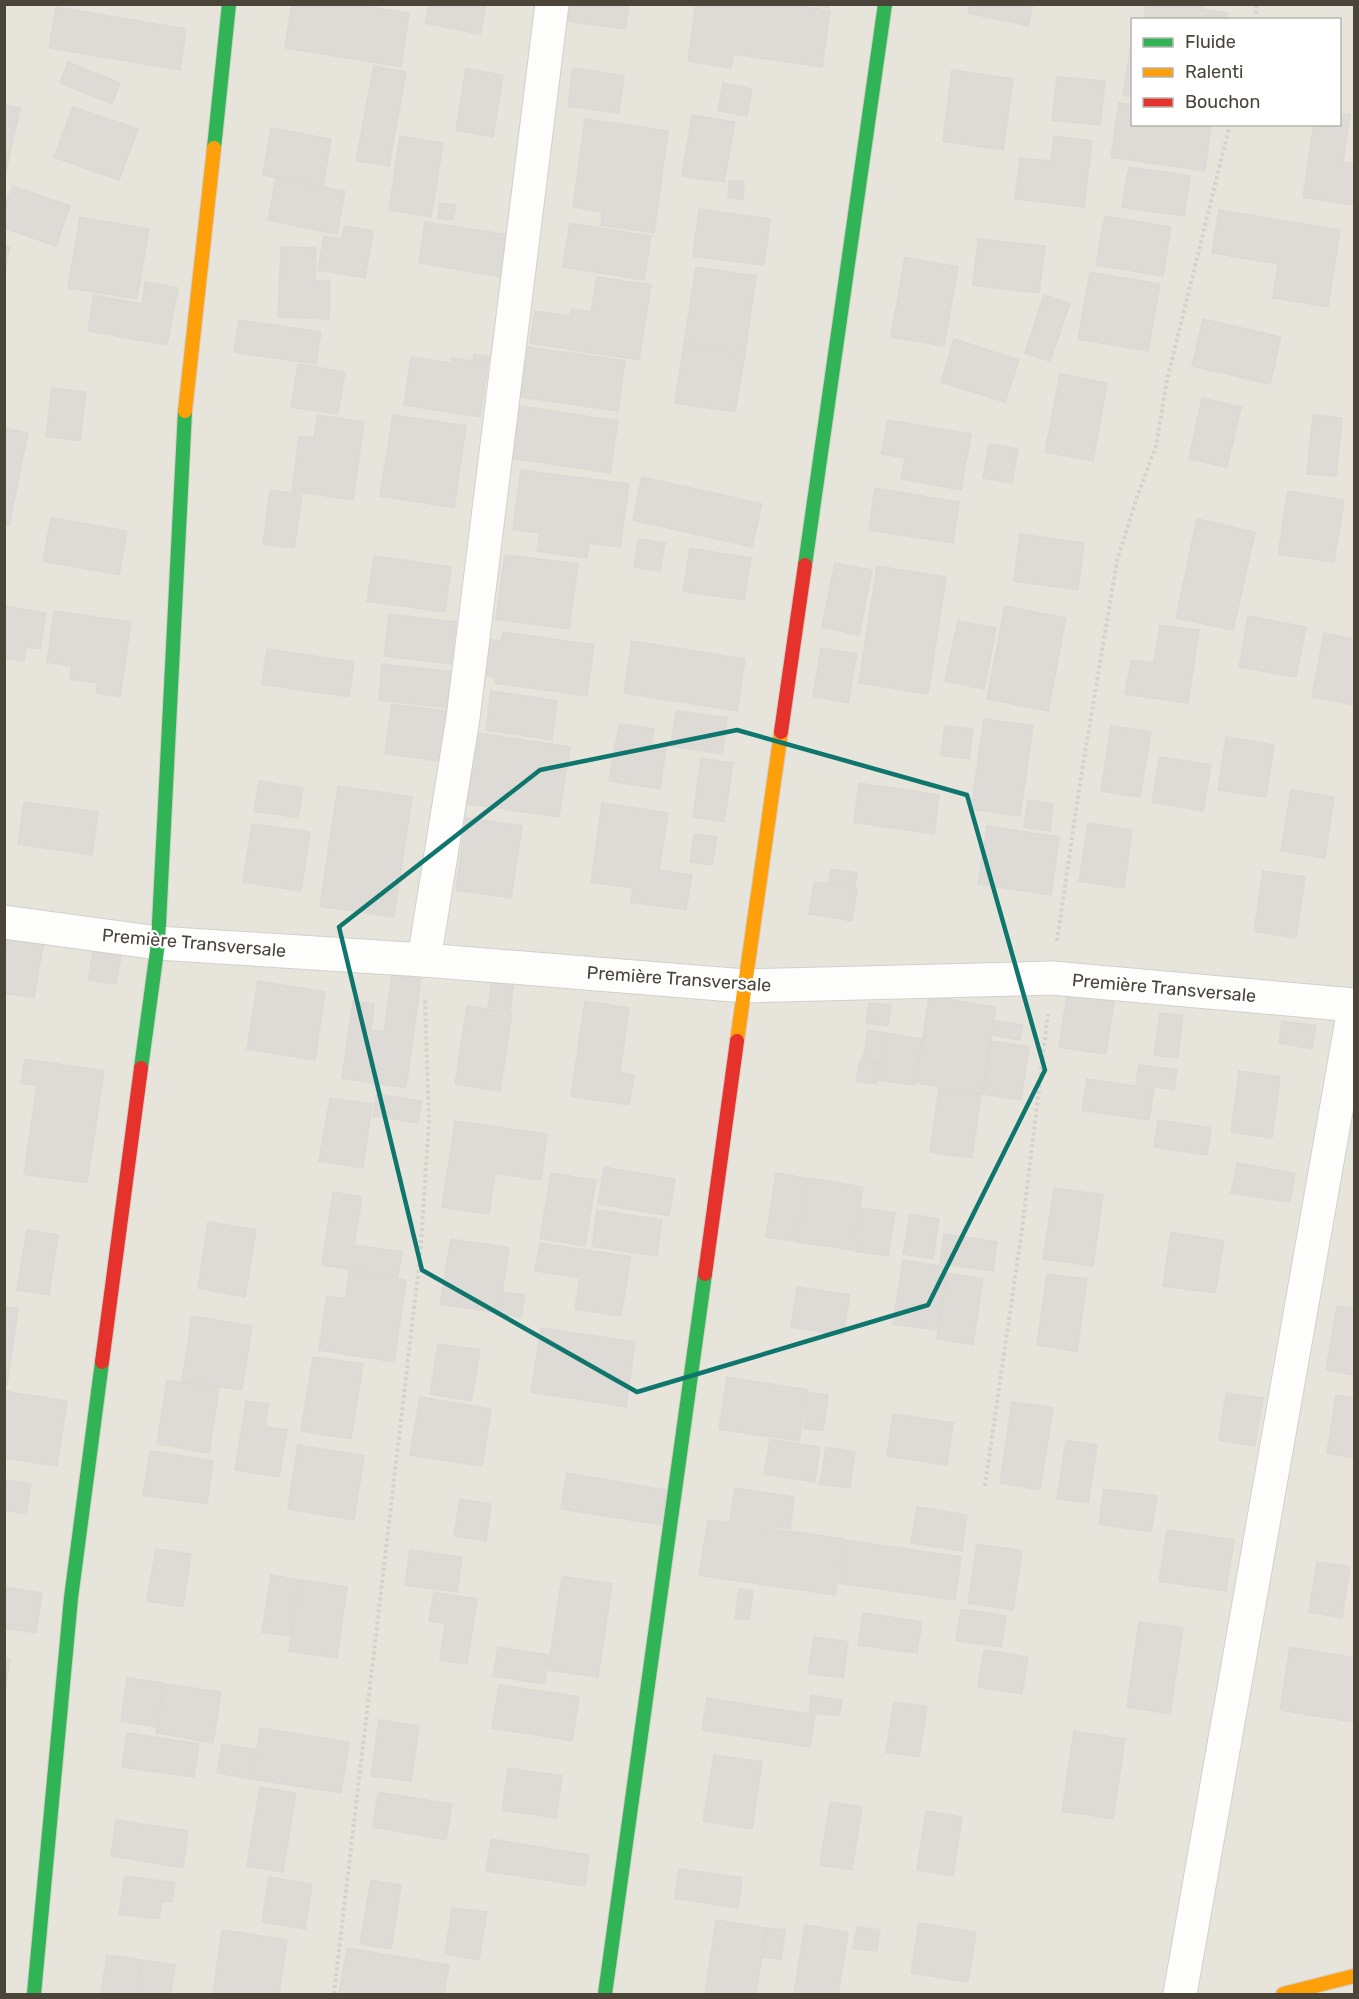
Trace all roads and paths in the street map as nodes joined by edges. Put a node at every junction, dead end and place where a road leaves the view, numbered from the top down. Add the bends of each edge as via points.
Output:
1 (229, 4) edge
2 (552, 4) edge
3 (885, 4) edge
4 (1230, 126) edge
5 (4, 922) edge
6 (158, 942) junction
7 (424, 960) junction
8 (1052, 978) junction
9 (745, 987) junction
10 (1354, 1007) edge
11 (985, 1486) dead end
12 (1354, 1976) edge
13 (34, 1995) edge
14 (334, 1995) edge
15 (605, 1995) edge
16 (1180, 1995) edge
17 (1283, 1995) edge

1 - 6 street via 185,414
2 - 7 street via 463,718
3 - 9 street
4 - 8 path via 1167,380 1156,446 1117,561
5 - 6 street, Première Transversale
6 - 7 street, Première Transversale
6 - 13 street via 71,1598
7 - 9 street, Première Transversale
7 - 14 path via 429,1122 420,1257
8 - 9 street, Première Transversale
8 - 10 street, Première Transversale
8 - 11 path via 1022,1229
9 - 15 street
10 - 16 street
12 - 17 street

